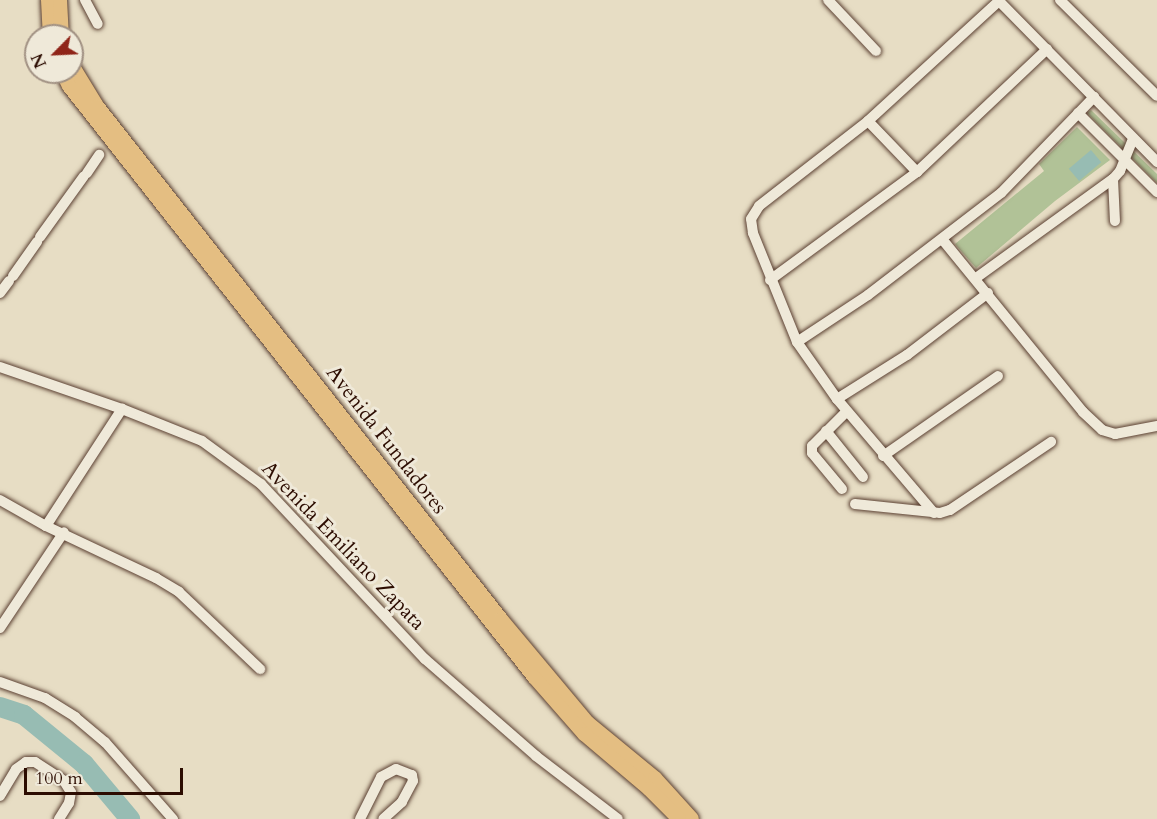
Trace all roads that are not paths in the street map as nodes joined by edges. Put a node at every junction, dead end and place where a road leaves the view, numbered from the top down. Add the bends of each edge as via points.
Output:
1 (48, 0) edge
2 (60, 0) edge
3 (86, 0) edge
4 (828, 0) edge
5 (1060, 0) edge
6 (999, 1) edge
7 (49, 24) edge
8 (61, 24) edge
9 (98, 24) dead end
10 (1047, 49) junction
11 (876, 51) dead end
12 (68, 84) edge
13 (84, 84) edge
14 (1157, 96) edge
15 (1094, 97) junction
16 (1078, 113) junction
17 (868, 121) junction
18 (1133, 138) junction
19 (104, 148) dead end
20 (1124, 159) junction
21 (1157, 162) edge
22 (917, 172) junction
23 (1113, 179) junction
24 (1157, 192) edge
25 (1115, 221) dead end
26 (942, 239) junction
27 (976, 278) junction
28 (770, 280) junction
29 (0, 293) edge
30 (988, 293) junction
31 (797, 342) junction
32 (0, 367) edge
33 (998, 376) dead end
34 (837, 399) junction
35 (122, 408) junction
36 (847, 411) junction
37 (1157, 426) edge
38 (826, 430) junction
39 (1051, 442) dead end
40 (883, 456) junction
41 (863, 477) dead end
42 (842, 489) dead end
43 (0, 500) edge
44 (855, 504) dead end
45 (934, 513) junction
46 (46, 526) junction
47 (64, 532) junction
48 (0, 628) edge
49 (260, 669) dead end
50 (0, 682) edge
51 (0, 796) edge
52 (59, 819) edge
53 (173, 819) edge
54 (360, 819) edge
55 (383, 819) edge
56 (618, 819) edge
57 (678, 819) edge
58 (692, 819) edge

1 - 7 main road
2 - 8 main road
3 - 9 street
4 - 11 street
5 - 14 street
6 - 10 street
6 - 17 street
10 - 15 street
10 - 22 street
12 - 57 main road, Avenida Fundadores via 534,676 584,734 650,789
13 - 58 main road, Avenida Fundadores via 97,106 501,619 588,723 655,778
15 - 16 street
15 - 18 street
16 - 20 street
16 - 26 street via 1001,193
17 - 22 street
17 - 28 street via 759,206 751,219 753,233
18 - 20 street
18 - 21 street
19 - 29 street
20 - 23 street
20 - 24 street
22 - 28 street
23 - 25 street
23 - 27 street
26 - 27 street
26 - 31 street
27 - 30 street
28 - 31 street
30 - 34 street via 907,355
30 - 37 street via 1083,412 1102,430 1115,434
31 - 34 street
32 - 35 street, Avenida Emiliano Zapata
33 - 40 street
34 - 36 street
35 - 46 street
35 - 56 street, Avenida Emiliano Zapata via 202,441 261,484 425,658 536,756
36 - 38 street
36 - 40 street
38 - 41 street
38 - 42 street via 814,441 812,453
39 - 45 street via 950,510
40 - 45 street
43 - 46 street
44 - 45 street
46 - 47 street
47 - 48 street
47 - 49 street via 179,592
50 - 53 street via 45,698 75,717 105,742
51 - 52 street via 16,769 26,762 35,762 64,781 70,792 69,803
54 - 55 street via 381,777 396,770 412,775 413,781 402,802

